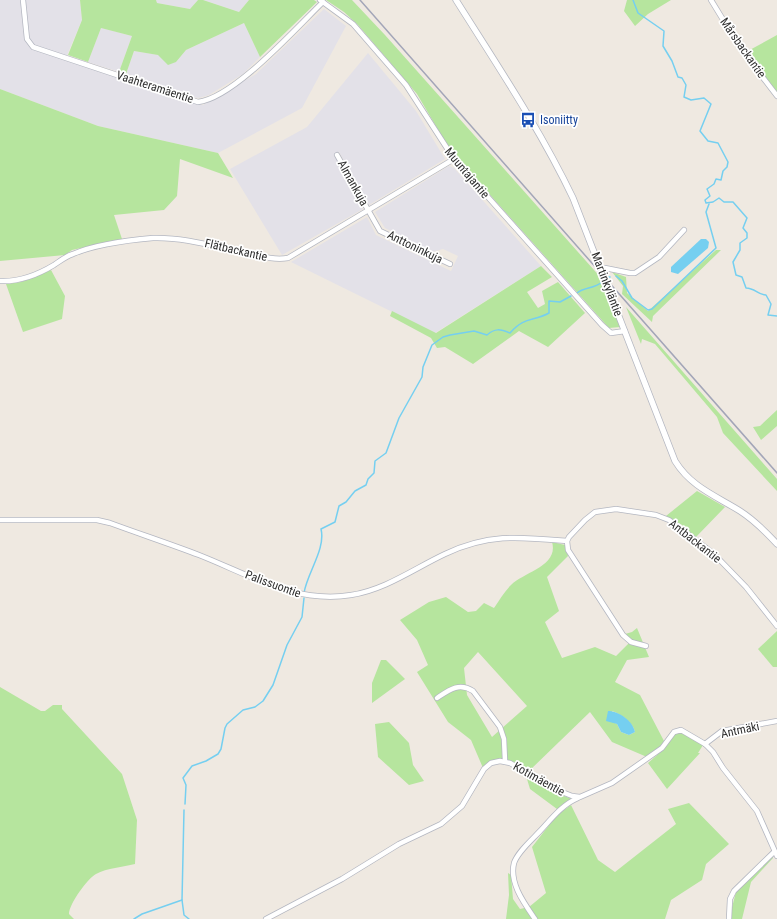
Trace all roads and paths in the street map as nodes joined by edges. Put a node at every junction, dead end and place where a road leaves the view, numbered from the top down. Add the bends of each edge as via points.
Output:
1 (23, 0) edge
2 (456, 0) edge
3 (711, 0) edge
4 (322, 1) edge
5 (777, 96) edge
6 (337, 155) dead end
7 (454, 159) junction
8 (368, 210) junction
9 (684, 230) dead end
10 (450, 264) dead end
11 (602, 270) junction
12 (0, 281) edge
13 (625, 331) junction
14 (0, 520) edge
15 (567, 541) junction
16 (777, 544) edge
17 (777, 626) edge
18 (646, 646) dead end
19 (437, 698) dead end
20 (777, 721) edge
21 (705, 744) junction
22 (505, 761) junction
23 (580, 797) junction
24 (776, 854) edge
25 (266, 919) edge
26 (535, 919) edge
27 (729, 919) edge

1 - 4 street, Vaahteramäentie via 28,43 33,47 190,100 203,101 245,77
2 - 11 street, Martinkyläntie via 555,160
3 - 5 street, Mårsbackantie via 741,49
4 - 7 street, Muuntajantie via 353,24 406,85
6 - 8 street, Almankuja
7 - 8 street, Flätbackantie
7 - 13 street, Muuntajantie via 602,325 611,333
8 - 10 street, Anttoninkuja via 380,231
8 - 12 street, Flätbackantie via 293,256 282,259 237,252 188,240 154,238 81,251 20,280
9 - 11 street via 659,258 635,273 605,268
11 - 13 street, Martinkyläntie
13 - 16 street, Martinkyläntie via 671,453 682,472 699,487 752,520
14 - 15 street, Palissuontie via 97,520 110,523 198,555 287,592 319,598 352,595 375,589 446,553 495,538 532,537
15 - 17 street, Antbackantie via 594,512 616,509 656,515 670,520 714,554 746,587
15 - 18 street via 568,550 616,626 631,642
19 - 22 street via 459,686 473,691 500,727 504,739
20 - 21 street, Antmäki via 722,731
21 - 23 street, Kotimäentie via 677,730 671,734 662,748 648,759 612,783
21 - 24 street, Kotimäentie via 757,811
22 - 23 street, Kotimäentie via 557,790
22 - 25 street, Kotimäentie via 491,763 484,769 462,806 441,824 399,844 342,879
23 - 26 street via 568,803 556,814 514,863 515,884
24 - 27 street via 734,890 730,899

